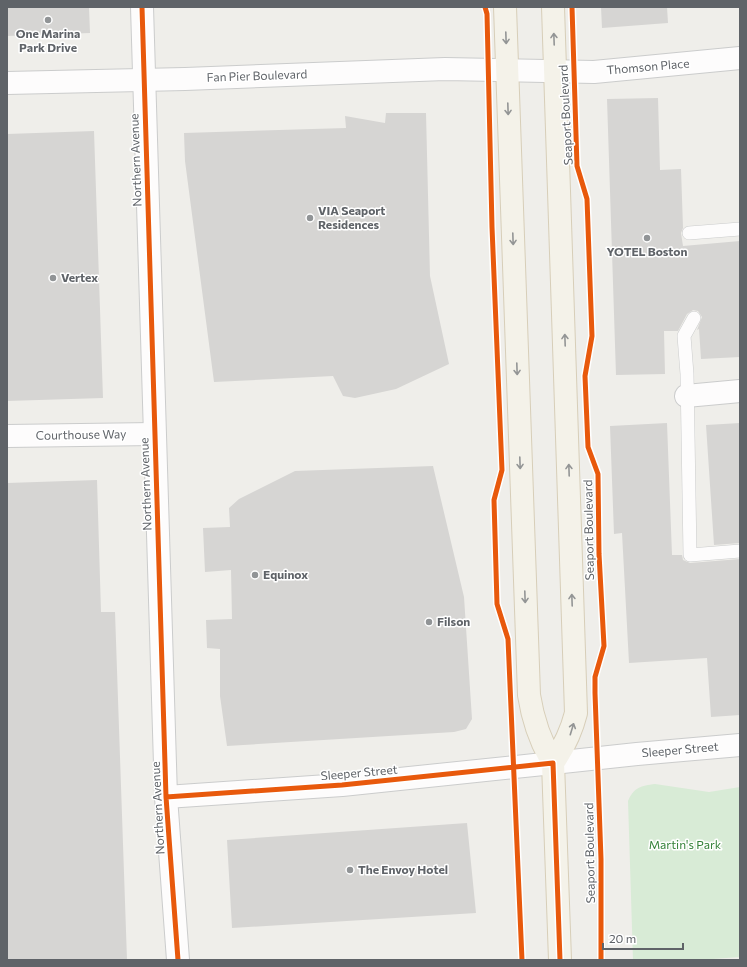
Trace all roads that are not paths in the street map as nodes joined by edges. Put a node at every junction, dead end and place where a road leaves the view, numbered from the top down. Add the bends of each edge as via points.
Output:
1 (142, 7) edge
2 (505, 7) edge
3 (553, 7) edge
4 (740, 58) edge
5 (507, 70) junction
6 (555, 72) junction
7 (144, 79) junction
8 (7, 83) edge
9 (740, 229) edge
10 (689, 233) dead end
11 (694, 318) dead end
12 (740, 391) edge
13 (686, 396) junction
14 (154, 434) junction
15 (7, 436) edge
16 (740, 551) edge
17 (740, 746) edge
18 (553, 763) junction
19 (166, 797) junction
20 (560, 952) edge
21 (178, 960) edge

1 - 7 street, Northern Avenue
2 -> 5 main road
6 -> 3 main road, Seaport Boulevard
4 - 6 street, Thomson Place via 594,72
5 - 6 street, Thomson Place
5 - 7 street, Fan Pier Boulevard via 445,69
5 -> 18 main road via 529,695 532,718
18 -> 6 main road, Seaport Boulevard via 572,731 576,713
7 - 8 street, Fan Pier Boulevard
7 - 14 street, Northern Avenue
9 - 10 lane
11 - 13 lane via 684,336
12 - 13 street
13 - 16 lane via 690,555
14 - 15 street, Courthouse Way
14 - 19 street, Northern Avenue
17 - 18 street, Sleeper Street
18 - 19 street, Sleeper Street via 342,785
18 - 20 main road
19 - 21 street, Northern Avenue

